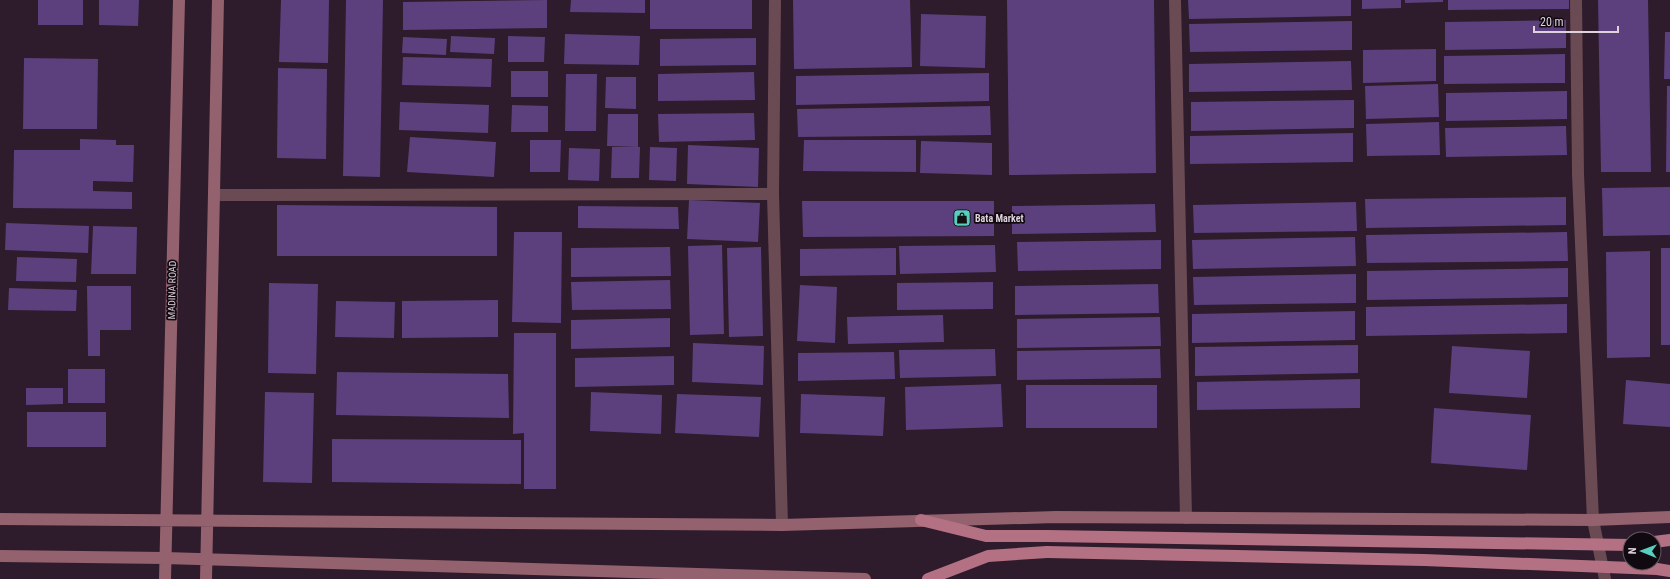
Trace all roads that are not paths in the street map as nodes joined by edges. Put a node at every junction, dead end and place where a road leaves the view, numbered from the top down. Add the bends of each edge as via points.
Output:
1 (179, 0) edge
2 (218, 0) edge
3 (774, 0) edge
4 (1175, 0) edge
5 (1576, 0) edge
6 (773, 194) junction
7 (214, 195) junction
8 (1670, 517) edge
9 (1186, 518) junction
10 (0, 519) edge
11 (166, 520) junction
12 (921, 520) junction
13 (1593, 520) junction
14 (207, 521) junction
15 (782, 525) junction
16 (1622, 545) edge
17 (0, 556) edge
18 (165, 558) junction
19 (206, 560) junction
20 (1670, 571) edge
21 (165, 579) edge
22 (206, 579) edge
23 (865, 579) edge
24 (928, 579) edge
25 (1605, 579) edge

1 - 11 main road, MADINA ROAD
2 - 7 main road
3 - 6 lane
4 - 9 lane
5 - 13 lane via 1578,174
6 - 7 lane
6 - 15 lane
7 - 14 main road
8 - 13 main road
9 - 12 main road
9 - 13 main road
10 - 11 main road
11 - 14 main road
11 - 18 main road, MADINA ROAD
12 - 15 main road
12 - 16 main road, bridge via 986,536
13 - 25 lane
14 - 15 main road
14 - 19 main road
17 - 18 main road
18 - 19 main road
18 - 21 main road, MADINA ROAD
19 - 22 main road
19 - 23 main road
20 - 24 main road, bridge via 1424,560 1047,552 988,556

